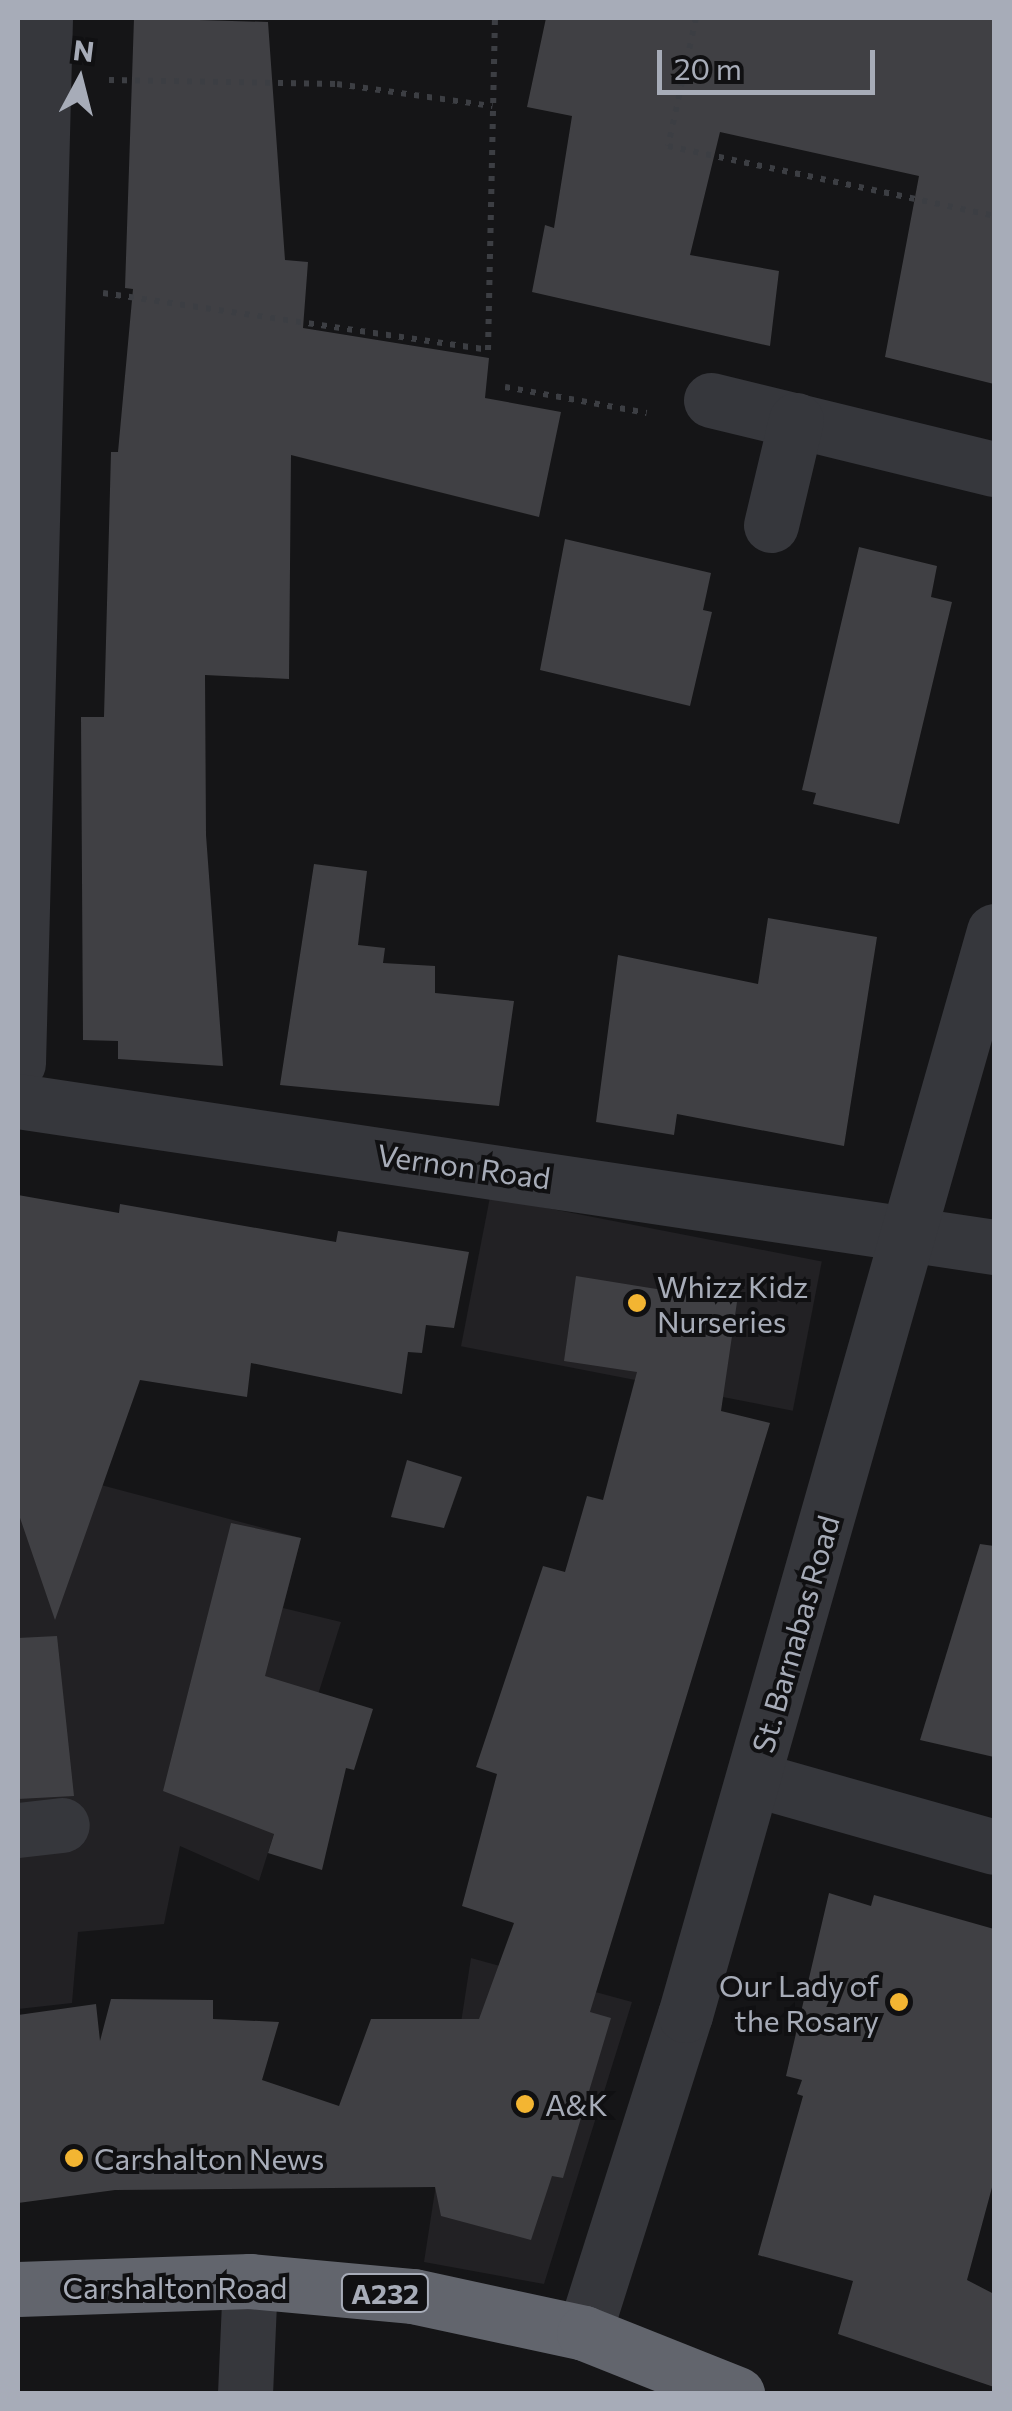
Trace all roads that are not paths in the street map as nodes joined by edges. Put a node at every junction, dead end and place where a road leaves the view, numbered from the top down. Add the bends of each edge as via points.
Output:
1 (45, 18) edge
2 (711, 400) road end
3 (796, 420) junction
4 (994, 469) edge
5 (771, 526) dead end
6 (994, 931) edge
7 (18, 1063) edge
8 (18, 1102) edge
9 (911, 1230) junction
10 (994, 1247) edge
11 (754, 1779) junction
12 (994, 1847) edge
13 (250, 2281) junction
14 (18, 2289) edge
15 (584, 2333) junction
16 (245, 2394) edge
17 (738, 2394) edge

1 - 7 street
2 - 3 street
3 - 4 street
3 - 5 street
6 - 9 street, St. Barnabas Road
8 - 9 street, Vernon Road
9 - 10 street, Vernon Road
9 - 11 street, St. Barnabas Road
11 - 12 street
11 - 15 street, St. Barnabas Road
13 - 14 highway, Carshalton Road / A232
13 - 15 highway, Carshalton Road / A232 via 413,2296
13 - 16 street
15 - 17 highway, Carshalton Road / A232

